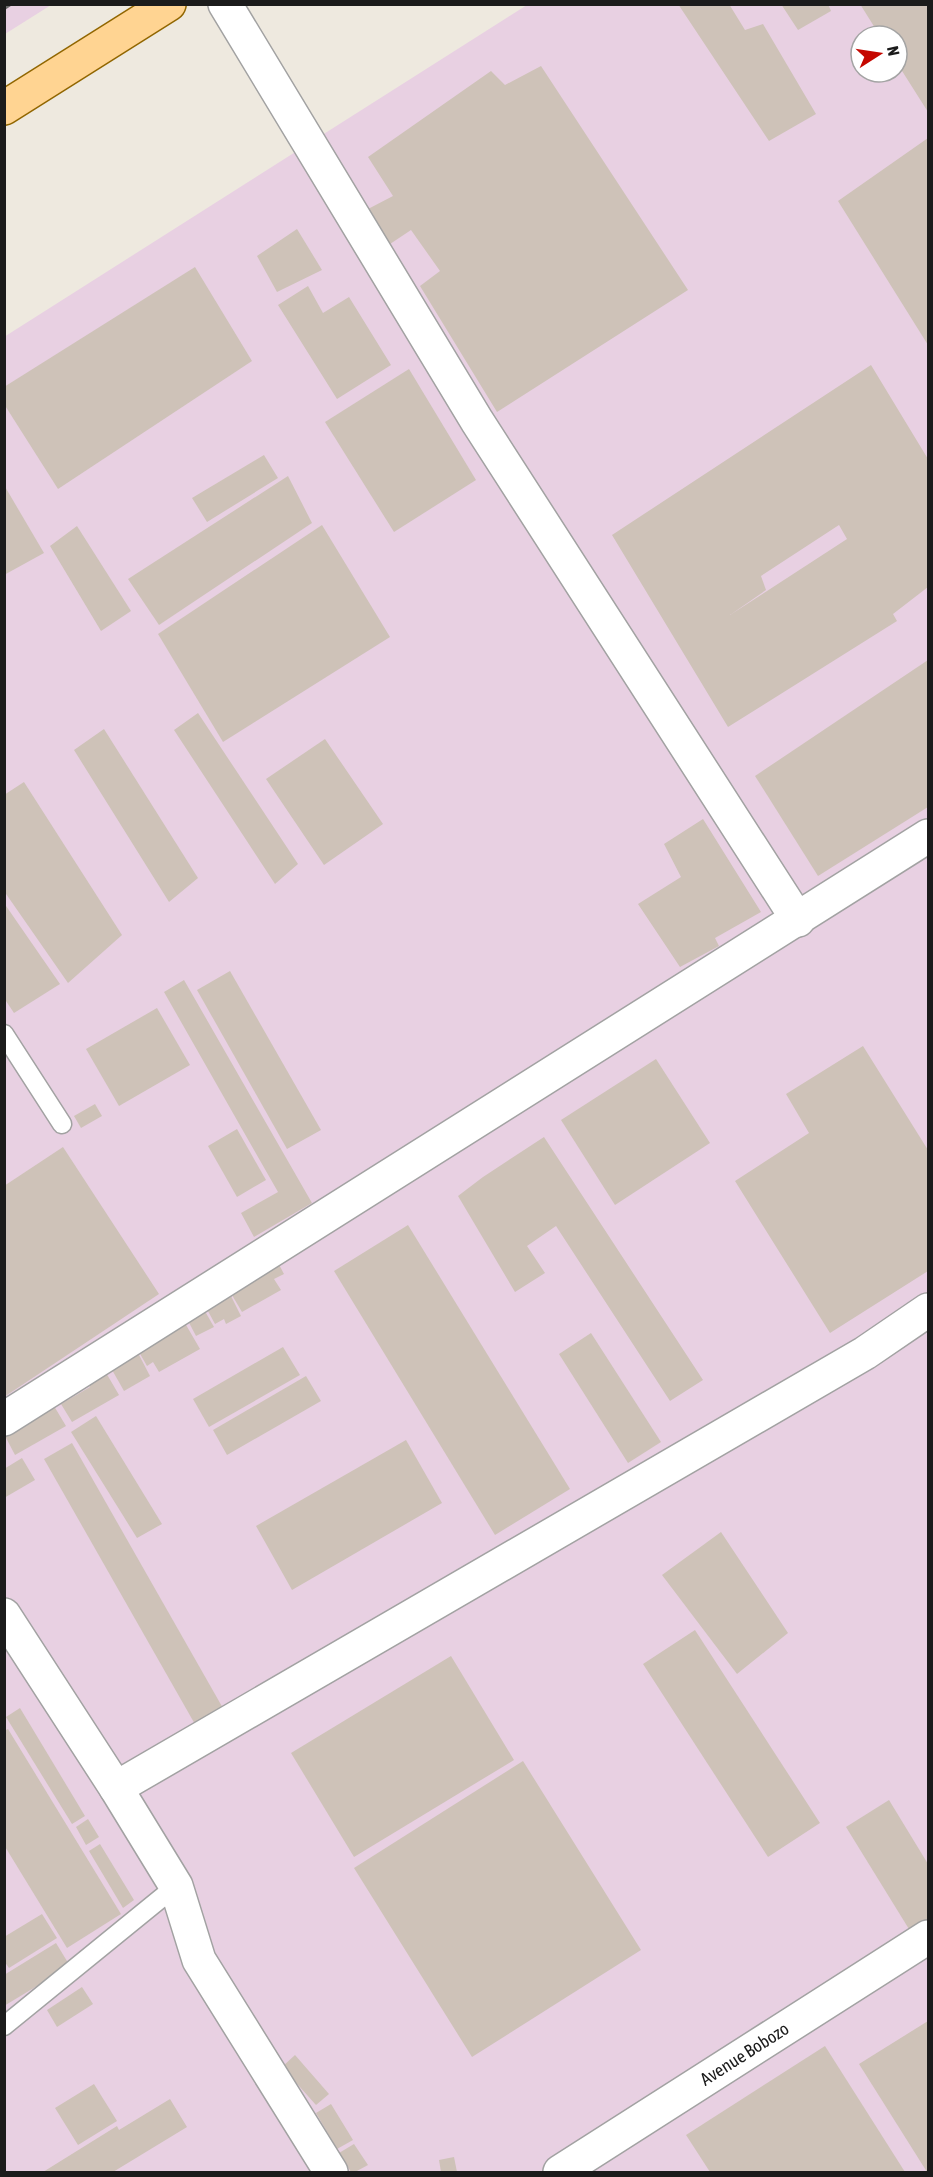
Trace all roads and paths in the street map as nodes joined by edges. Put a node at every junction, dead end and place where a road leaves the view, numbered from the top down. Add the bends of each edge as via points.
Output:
1 (169, 4) edge
2 (225, 4) edge
3 (4, 108) edge
4 (928, 836) edge
5 (798, 920) junction
6 (4, 1034) edge
7 (62, 1124) dead end
8 (928, 1310) edge
9 (4, 1419) edge
10 (4, 1615) edge
11 (116, 1788) junction
12 (176, 1886) junction
13 (928, 1937) edge
14 (4, 2026) edge
15 (331, 2172) edge
16 (560, 2172) edge

1 - 3 main road
2 - 5 street via 477,421
4 - 5 street
5 - 9 street
6 - 7 lane
8 - 11 street via 855,1359
10 - 11 street
11 - 12 street
12 - 14 lane
12 - 15 street via 199,1960
13 - 16 street, Avenue Bobozo

